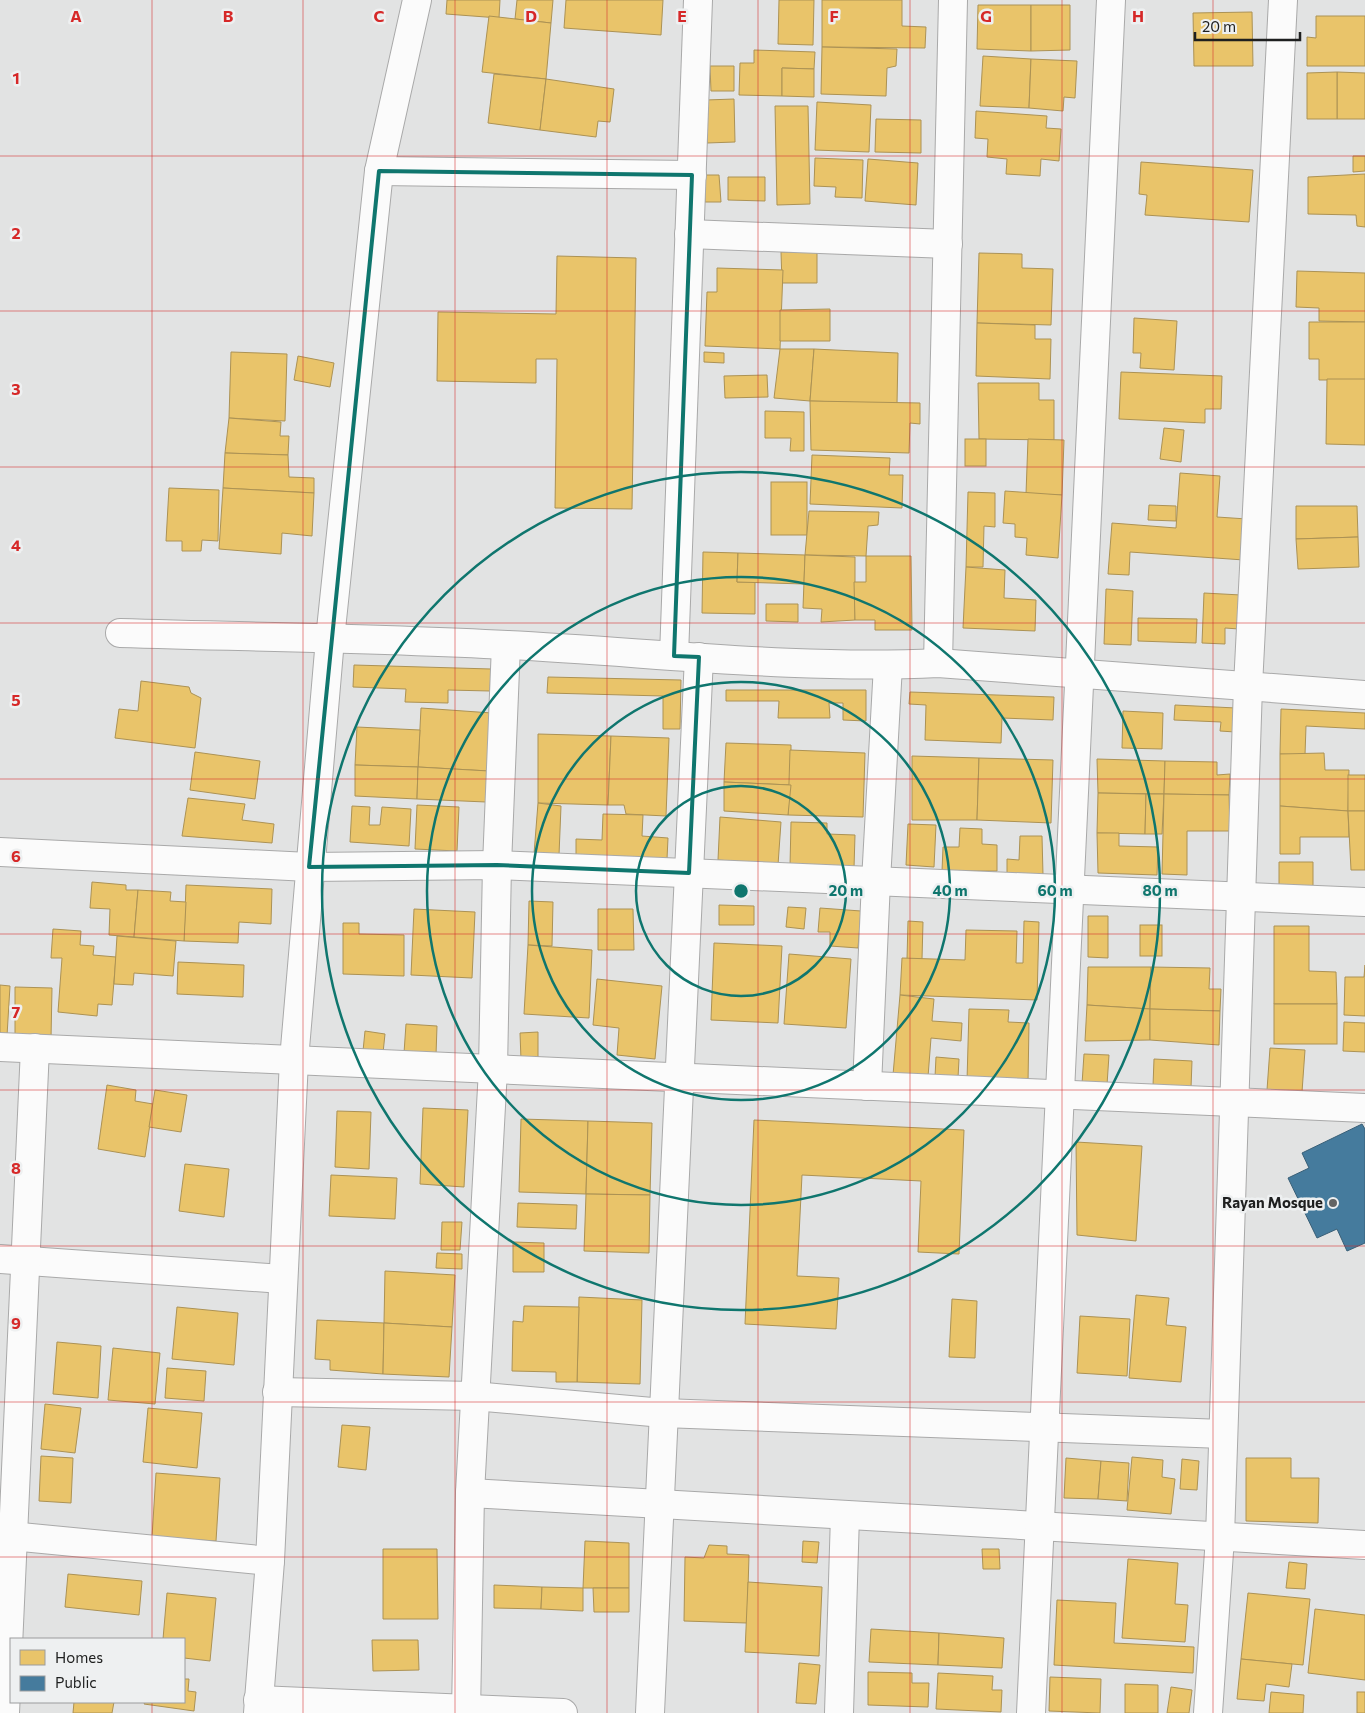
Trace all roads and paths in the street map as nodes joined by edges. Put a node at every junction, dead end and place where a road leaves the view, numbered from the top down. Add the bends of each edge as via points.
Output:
1 (418, 0) edge
2 (698, 0) edge
3 (953, 0) edge
4 (1111, 0) edge
5 (1283, 0) edge
6 (379, 171) junction
7 (692, 175) junction
8 (690, 234) junction
9 (948, 244) junction
10 (120, 633) dead end
11 (330, 639) junction
12 (506, 645) junction
13 (687, 657) junction
14 (938, 663) junction
15 (888, 665) junction
16 (1080, 675) junction
17 (1248, 686) junction
18 (1365, 695) edge
19 (0, 852) edge
20 (497, 865) junction
21 (309, 867) junction
22 (689, 873) junction
23 (876, 881) junction
24 (1069, 889) junction
25 (1243, 896) junction
26 (1365, 902) edge
27 (0, 1047) edge
28 (35, 1048) junction
29 (294, 1060) junction
30 (493, 1069) junction
31 (679, 1078) junction
32 (868, 1086) junction
33 (1060, 1094) junction
34 (1235, 1102) junction
35 (1365, 1108) edge
36 (13, 1260) edge
37 (283, 1278) junction
38 (277, 1392) junction
39 (474, 1396) junction
40 (664, 1413) junction
41 (1044, 1426) junction
42 (1223, 1434) junction
43 (470, 1494) junction
44 (659, 1504) junction
45 (845, 1515) junction
46 (1039, 1526) junction
47 (6, 1536) edge
48 (1220, 1537) junction
49 (1365, 1545) edge
50 (270, 1561) junction
51 (258, 1707) edge
52 (467, 1711) edge
53 (5, 1713) edge
54 (563, 1713) edge
55 (650, 1713) edge
56 (839, 1713) edge
57 (1031, 1713) edge
58 (1208, 1713) edge

1 - 6 street
2 - 7 street
3 - 9 street
4 - 16 street
5 - 17 street
6 - 7 street
6 - 11 street
7 - 8 street
8 - 9 street
8 - 13 street
9 - 14 street
10 - 11 street
11 - 12 street
11 - 21 street
12 - 13 street
12 - 20 street
13 - 15 street
13 - 22 street
14 - 15 street
14 - 16 street
15 - 23 street
16 - 17 street
16 - 24 street
17 - 18 street
17 - 25 street
19 - 21 street
20 - 21 street
20 - 22 street
20 - 30 street
21 - 29 street
22 - 23 street
22 - 31 street
23 - 24 street
23 - 32 street
24 - 25 street
24 - 33 street
25 - 26 street
25 - 34 street
27 - 28 street
28 - 29 street
28 - 36 street
29 - 30 street
29 - 37 street
30 - 31 street
30 - 39 street
31 - 32 street
31 - 40 street
32 - 33 street
33 - 34 street
33 - 41 street
34 - 35 street
34 - 42 street
36 - 37 street
36 - 47 street
37 - 38 street
38 - 39 street
38 - 50 street
39 - 40 street
39 - 43 street
40 - 41 street
40 - 44 street
41 - 42 street
41 - 46 street
42 - 48 street
43 - 44 street
43 - 52 street
44 - 45 street
44 - 55 street
45 - 46 street
45 - 56 street
46 - 48 street
46 - 57 street
47 - 50 street
47 - 53 street
48 - 49 street
48 - 58 street
50 - 51 street
51 - 52 street
52 - 54 street

